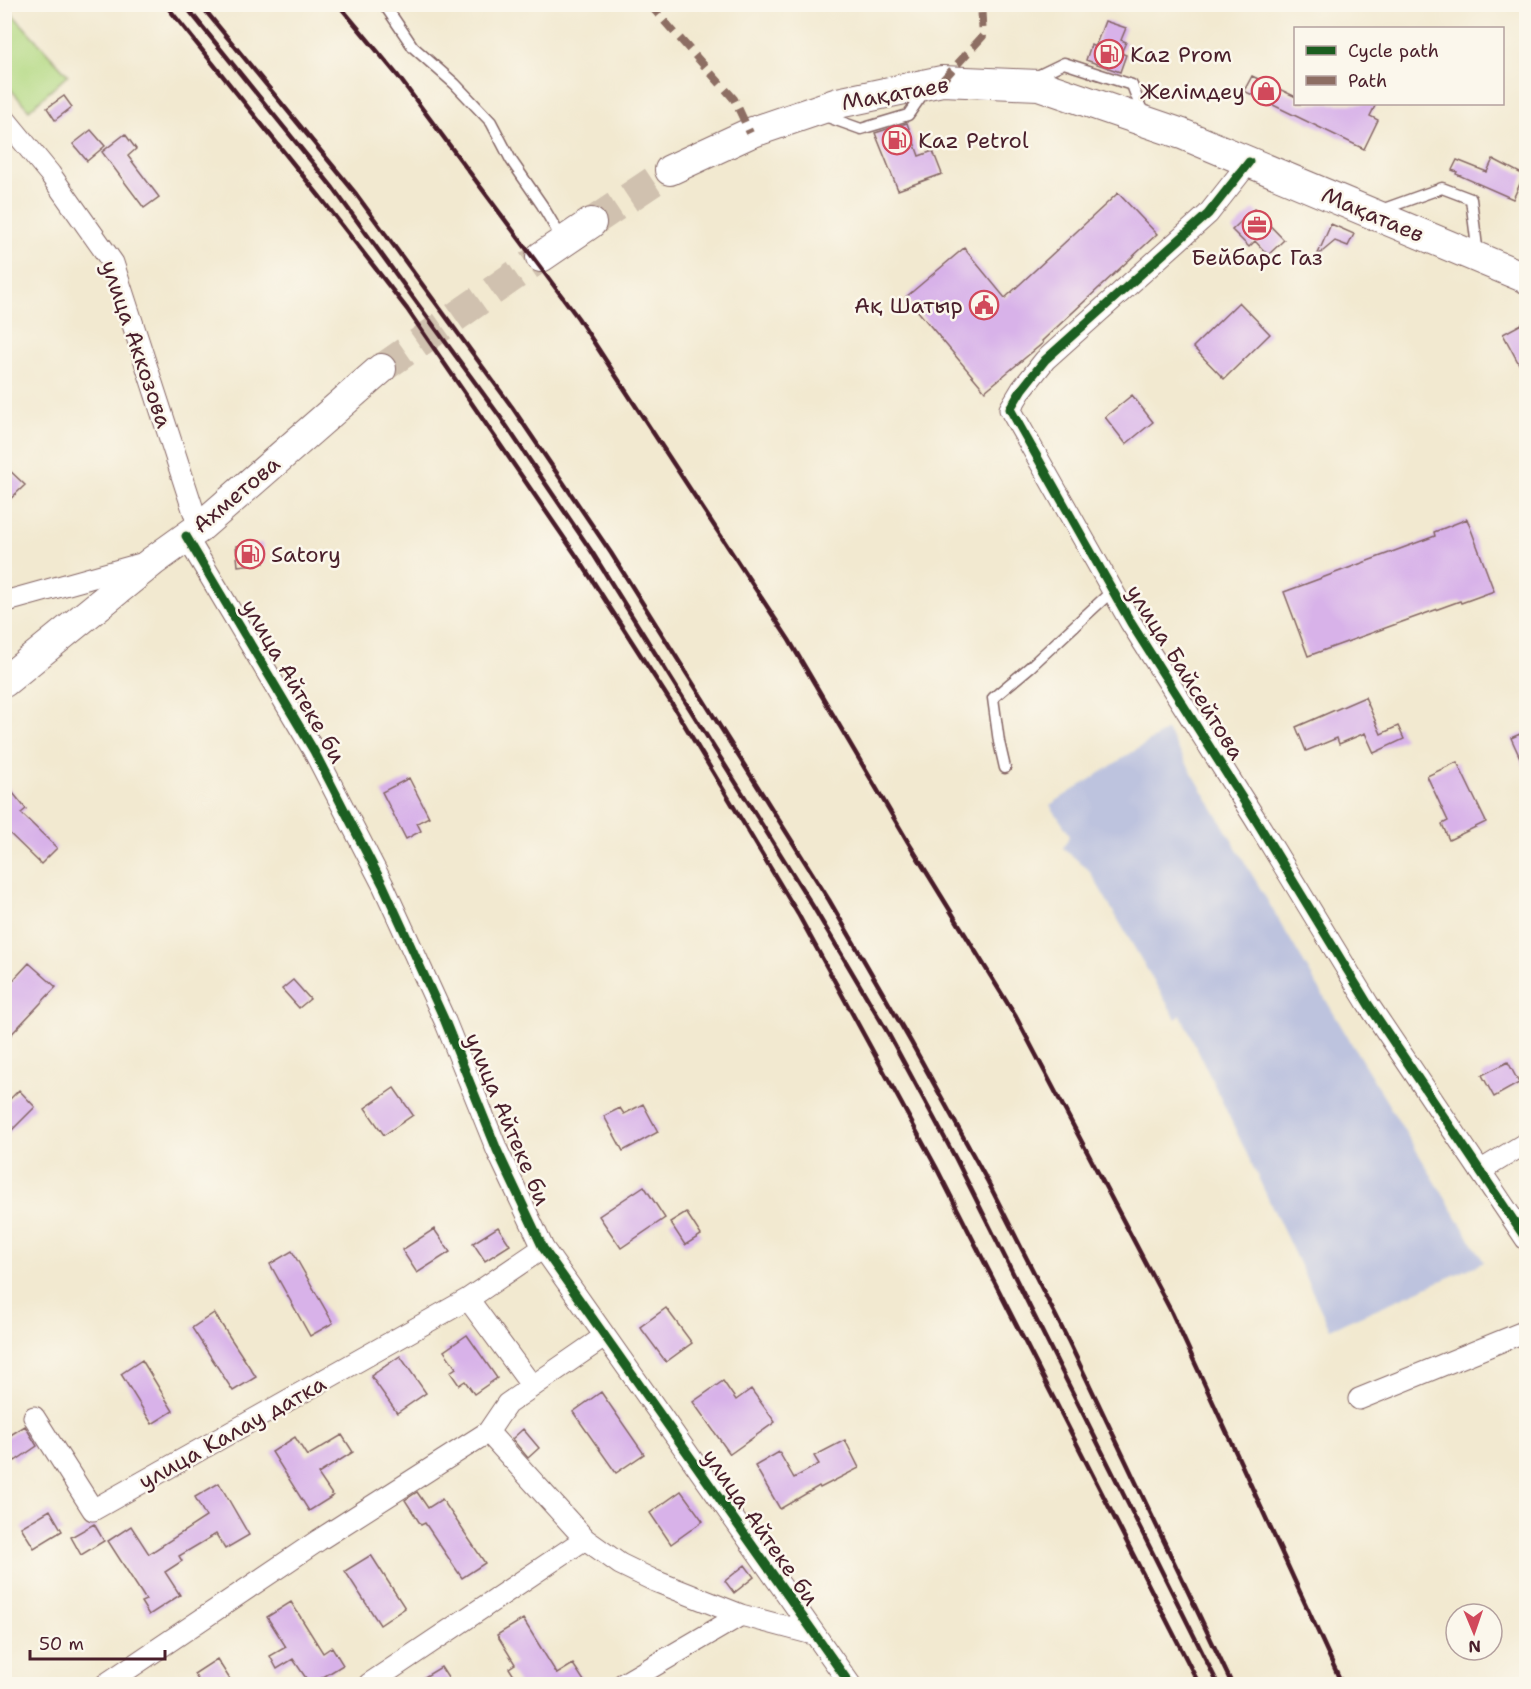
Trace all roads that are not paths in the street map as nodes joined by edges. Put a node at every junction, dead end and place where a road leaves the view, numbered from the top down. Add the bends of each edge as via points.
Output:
1 (384, 4) edge
2 (4, 118) edge
3 (1249, 162) junction
4 (670, 170) tunnel mouth
5 (1372, 213) junction
6 (591, 224) tunnel mouth
7 (552, 249) joint
8 (1478, 258) junction
9 (1527, 278) edge
10 (381, 369) tunnel mouth
11 (192, 532) junction
12 (153, 561) junction
13 (1112, 591) junction
14 (4, 602) edge
15 (4, 682) edge
16 (1005, 768) dead end
17 (1527, 1143) edge
18 (1480, 1171) junction
19 (1527, 1239) edge
20 (543, 1248) junction
21 (468, 1299) junction
22 (1527, 1331) edge
23 (604, 1336) junction
24 (532, 1386) junction
25 (1359, 1399) dead end
26 (34, 1417) dead end
27 (488, 1432) junction
28 (585, 1539) junction
29 (741, 1615) junction
30 (813, 1634) junction
31 (106, 1684) edge
32 (369, 1684) edge
33 (623, 1684) edge
34 (850, 1684) edge

1 - 7 lane via 412,47 491,122 542,205
2 - 11 street, улица Аккозова via 50,174 113,263
3 - 4 main road, Мақатаев via 1182,134 1039,85 942,81 813,111 750,133
3 - 5 main road, Мақатаев
3 - 13 street, улица Байсейтова via 1208,214 1045,360 1010,409
5 - 8 main road, Мақатаев
5 - 8 lane via 1442,188 1471,199
6 - 7 main road
8 - 9 main road, Мақатаев
10 - 11 main road, Ахметова
11 - 12 main road, Ахметова
11 - 20 street, улица Айтеке би via 314,751 383,885
12 - 14 street
12 - 15 main road, Ахметова
13 - 16 lane via 993,698
13 - 18 street, улица Байсейтова via 1368,1004
17 - 18 street
18 - 19 street, улица Байсейтова
20 - 21 street, улица Калау датка
20 - 23 street, улица Айтеке би
21 - 24 street
21 - 26 street, улица Калау датка via 93,1510
22 - 25 street
23 - 24 street
23 - 30 street, улица Айтеке би
24 - 27 street via 507,1404
27 - 28 street
27 - 31 street
28 - 29 street via 628,1569
28 - 32 street
29 - 30 street
29 - 33 street
30 - 34 street, улица Айтеке би

